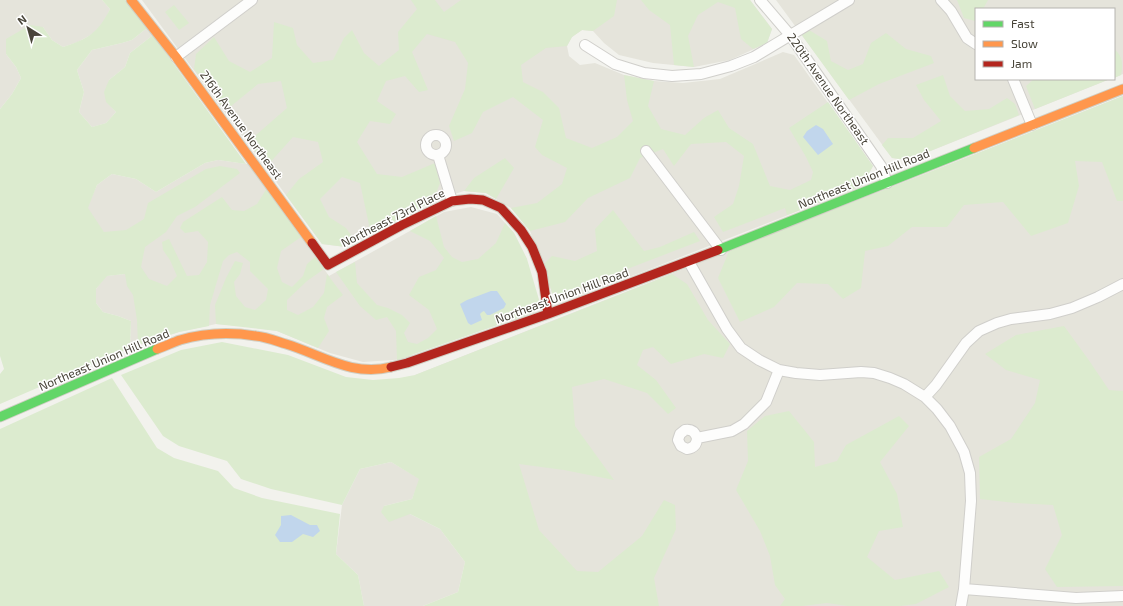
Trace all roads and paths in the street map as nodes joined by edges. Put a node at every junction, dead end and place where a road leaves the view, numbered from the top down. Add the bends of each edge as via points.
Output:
1 (131, 0) edge
2 (252, 0) edge
3 (760, 0) edge
4 (849, 0) edge
5 (941, 0) edge
6 (790, 35) junction
7 (975, 43) edge
8 (585, 45) dead end
9 (176, 57) junction
10 (1013, 80) edge
11 (1123, 89) edge
12 (1032, 125) junction
13 (646, 151) dead end
14 (438, 155) dead end
15 (887, 183) junction
16 (452, 201) junction
17 (721, 250) junction
18 (689, 262) junction
19 (328, 265) joint
20 (1123, 284) edge
21 (548, 314) junction
22 (779, 370) junction
23 (924, 397) junction
24 (0, 417) edge
25 (698, 438) dead end
26 (964, 589) junction
27 (1123, 596) edge
28 (961, 606) edge

1 - 9 street, 216th Avenue Northeast
2 - 9 street
3 - 6 street, 220th Avenue Northeast
4 - 6 street
5 - 7 street via 952,11 967,38
6 - 8 street via 754,57 730,66 701,74 672,76 644,73 615,64
6 - 15 street, 220th Avenue Northeast via 881,166
9 - 19 street, 216th Avenue Northeast
10 - 12 street
11 - 12 street, Northeast Union Hill Road
12 - 15 street, Northeast Union Hill Road
13 - 17 street
14 - 16 street
15 - 17 street, Northeast Union Hill Road
16 - 19 street, Northeast 73rd Place
16 - 21 street, Northeast 73rd Place via 483,200 500,208 521,230 532,247 542,272
17 - 18 street, Northeast Union Hill Road
18 - 21 street, Northeast Union Hill Road
18 - 22 street via 727,329 741,348
20 - 23 street via 1072,308 1050,314 1011,319 979,331 966,343 936,385
21 - 24 street, Northeast Union Hill Road via 407,364 367,370 350,368 287,344 257,336 207,334 181,340 146,353
22 - 23 street via 820,374 874,373 904,384
22 - 25 street via 766,402 744,424 732,431
23 - 26 street via 950,426 964,452 970,473 971,501
26 - 27 street via 1076,598
26 - 28 street

